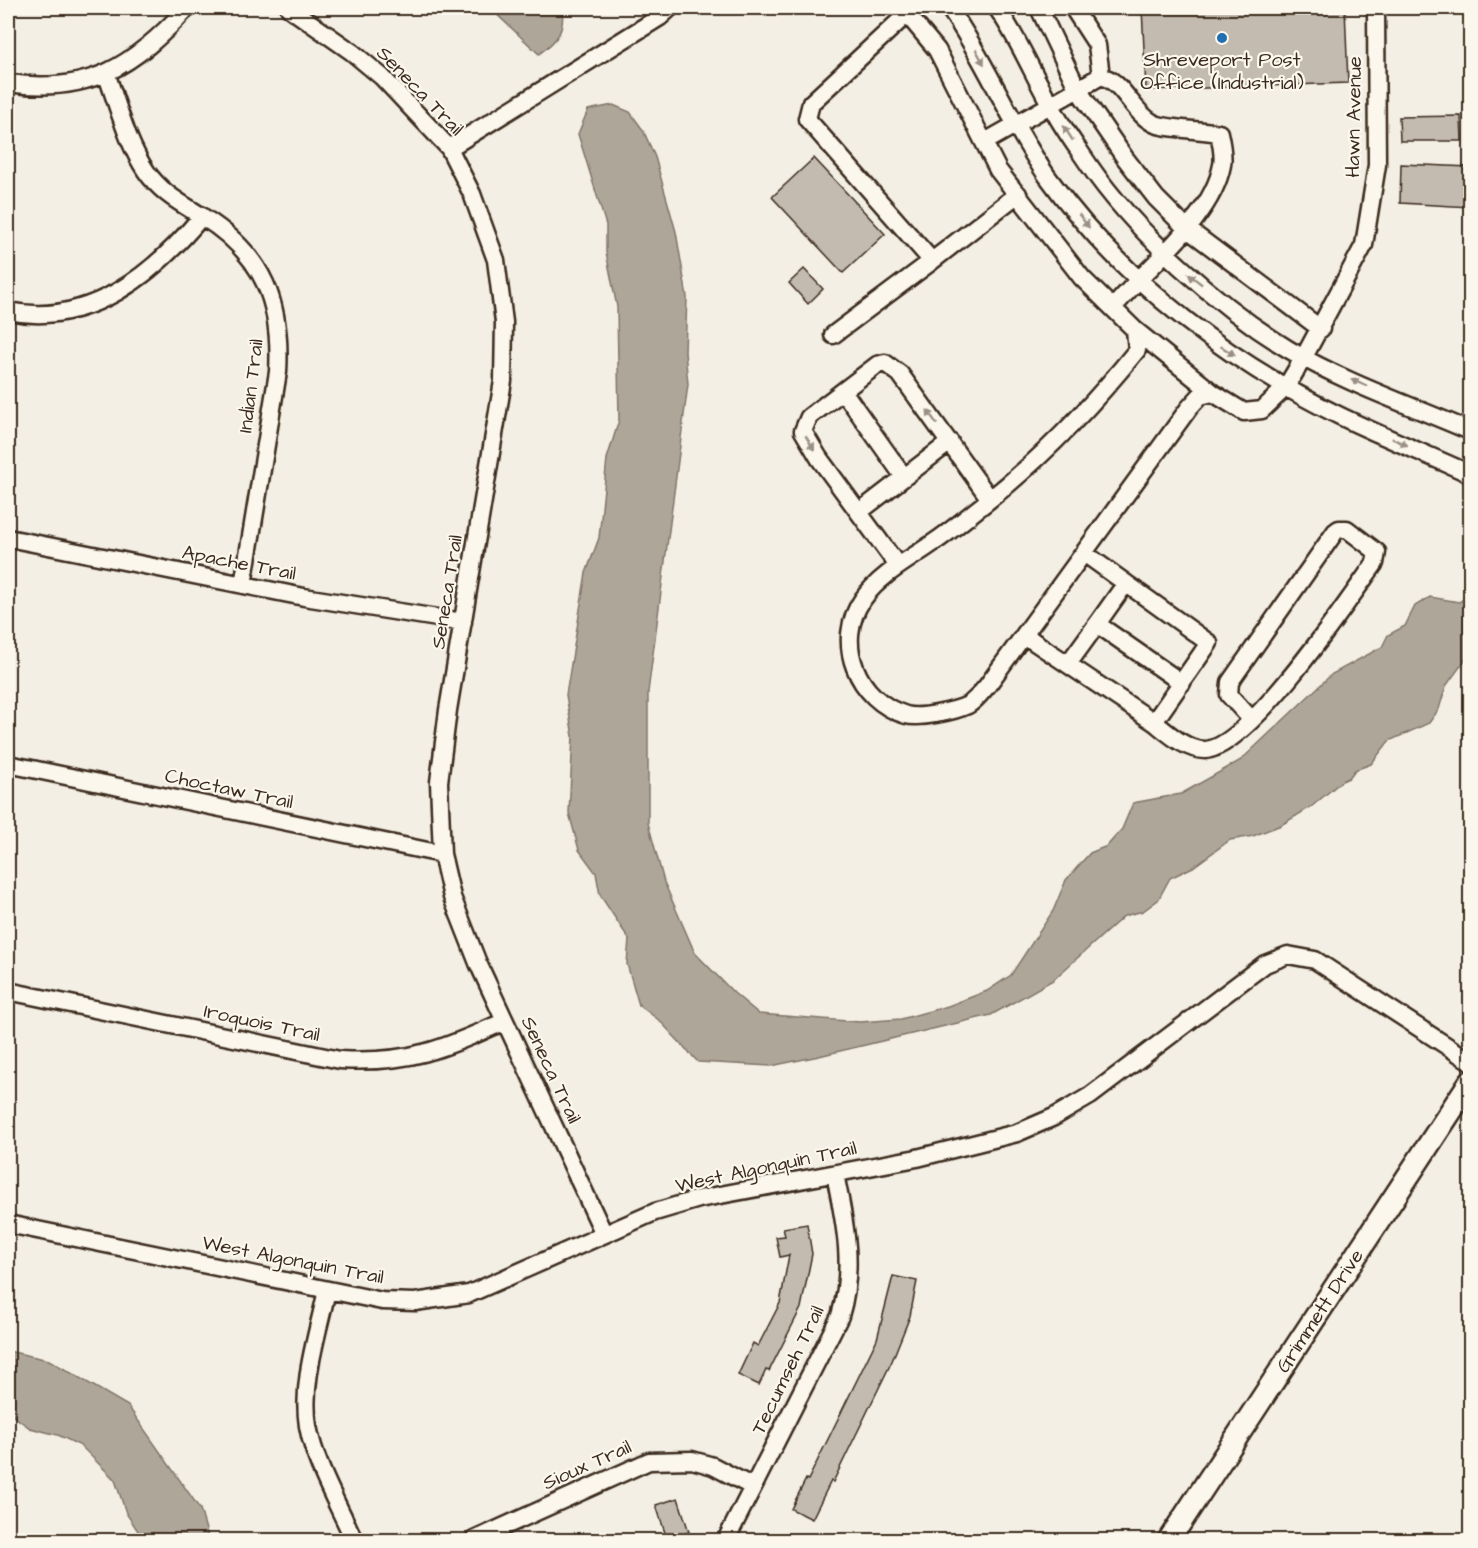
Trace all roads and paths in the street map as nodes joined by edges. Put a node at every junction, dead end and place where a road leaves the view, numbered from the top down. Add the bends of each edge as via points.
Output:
1 (187, 8) edge
2 (289, 8) edge
3 (670, 8) edge
4 (949, 8) edge
5 (998, 8) edge
6 (1039, 8) edge
7 (1073, 8) edge
8 (1376, 8) edge
9 (904, 11) edge
10 (649, 14) edge
11 (106, 74) junction
12 (1101, 76) junction
13 (8, 84) edge
14 (1077, 88) junction
15 (1050, 104) junction
16 (1017, 124) junction
17 (985, 142) junction
18 (449, 148) junction
19 (1018, 194) junction
20 (202, 216) junction
21 (1186, 228) junction
22 (1165, 251) junction
23 (932, 261) junction
24 (1137, 279) junction
25 (1113, 308) junction
26 (8, 311) edge
27 (1321, 329) junction
28 (1135, 330) junction
29 (833, 335) dead end
30 (1304, 357) junction
31 (1286, 387) junction
32 (843, 391) junction
33 (1213, 393) junction
34 (1470, 431) edge
35 (950, 442) junction
36 (1470, 474) edge
37 (904, 477) junction
38 (990, 499) junction
39 (859, 512) junction
40 (8, 538) edge
41 (1084, 553) junction
42 (898, 566) junction
43 (1126, 583) junction
44 (243, 585) junction
45 (463, 622) junction
46 (1097, 624) junction
47 (1024, 635) junction
48 (1068, 664) junction
49 (1182, 683) junction
50 (1251, 719) junction
51 (1154, 722) junction
52 (8, 764) edge
53 (442, 854) junction
54 (8, 991) edge
55 (505, 1022) junction
56 (1470, 1061) edge
57 (1470, 1082) edge
58 (835, 1174) junction
59 (8, 1224) edge
60 (604, 1234) junction
61 (327, 1290) junction
62 (753, 1486) junction
63 (354, 1540) edge
64 (474, 1540) edge
65 (726, 1540) edge
66 (1169, 1540) edge

1 - 11 street via 142,53
2 - 18 street, Seneca Trail via 382,77
3 - 10 street
4 -> 16 street
5 - 15 street
6 - 14 street
7 - 12 street via 1097,45
8 - 27 street, Hawn Avenue via 1377,165 1364,245
9 - 17 street, Hawn Avenue via 937,50
9 - 23 street via 811,103 807,119
10 - 18 street via 573,72
11 - 13 street via 37,88
11 - 20 street, Indian Trail via 146,171 164,192
12 - 14 street
12 - 21 street via 1113,79 1133,106 1154,123 1219,133 1223,163 1212,195
14 - 15 street
14 - 21 street via 1156,198
15 - 16 street
22 -> 15 street via 1090,167
16 - 17 street
16 -> 24 street via 1046,174 1090,230
17 - 19 street, Hawn Avenue via 999,170
18 - 45 street, Seneca Trail via 472,194 496,260 504,322 503,381
19 - 23 street
19 - 25 street, Hawn Avenue via 1082,278
20 - 26 street via 164,259 108,299 48,314
20 - 44 street, Indian Trail via 234,242 263,276 279,326 278,372
21 - 22 street
21 - 27 street
22 - 24 street
30 -> 22 street via 1236,311
23 - 29 street
24 - 25 street
24 -> 31 street via 1196,330
25 - 28 street, Hawn Avenue
27 - 30 street, Hawn Avenue
28 - 33 street, Hawn Avenue
28 - 38 street via 1137,350 1114,379 1015,479
30 - 31 street, Hawn Avenue
34 -> 30 street
31 - 33 street, Hawn Avenue via 1262,410 1244,412
31 -> 36 street via 1338,415
35 -> 32 street via 900,374 885,363
32 - 37 street
32 -> 39 street via 808,417 803,431
33 - 41 street via 1200,396 1189,408
35 - 37 street
35 - 38 street
37 - 39 street
38 - 42 street
39 - 42 street
40 - 44 street, Apache Trail
41 - 43 street
41 - 47 street
42 - 47 street via 862,600 851,622 848,648 858,677 877,700 907,716 946,712 970,704
43 - 46 street
43 - 49 street via 1209,643
44 - 45 street, Apache Trail
45 - 53 street, Seneca Trail via 439,782
46 - 48 street
46 - 49 street
47 - 48 street
48 - 51 street
49 - 51 street
50 - 50 street via 1295,674 1375,563 1377,552 1347,530 1335,532 1230,682 1229,695
50 - 51 street via 1228,742 1204,750 1187,746
52 - 53 street, Choctaw Trail
53 - 55 street, Seneca Trail via 456,908
54 - 55 street, Iroquois Trail via 340,1060 374,1062 425,1054
55 - 60 street, Seneca Trail
56 - 58 street, West Algonquin Trail via 1315,960 1288,955 1265,964 1090,1096 1054,1117 978,1144
57 - 66 main road, Grimmett Drive
58 - 60 street, West Algonquin Trail via 699,1199
58 - 62 street, Tecumseh Trail via 849,1246 845,1299 840,1316
59 - 61 street, West Algonquin Trail
60 - 61 street, West Algonquin Trail via 490,1287 458,1296 415,1302
61 - 63 street via 307,1389 308,1426 315,1452
62 - 64 street, Sioux Trail via 692,1460 649,1461
62 - 65 street, Tecumseh Trail

